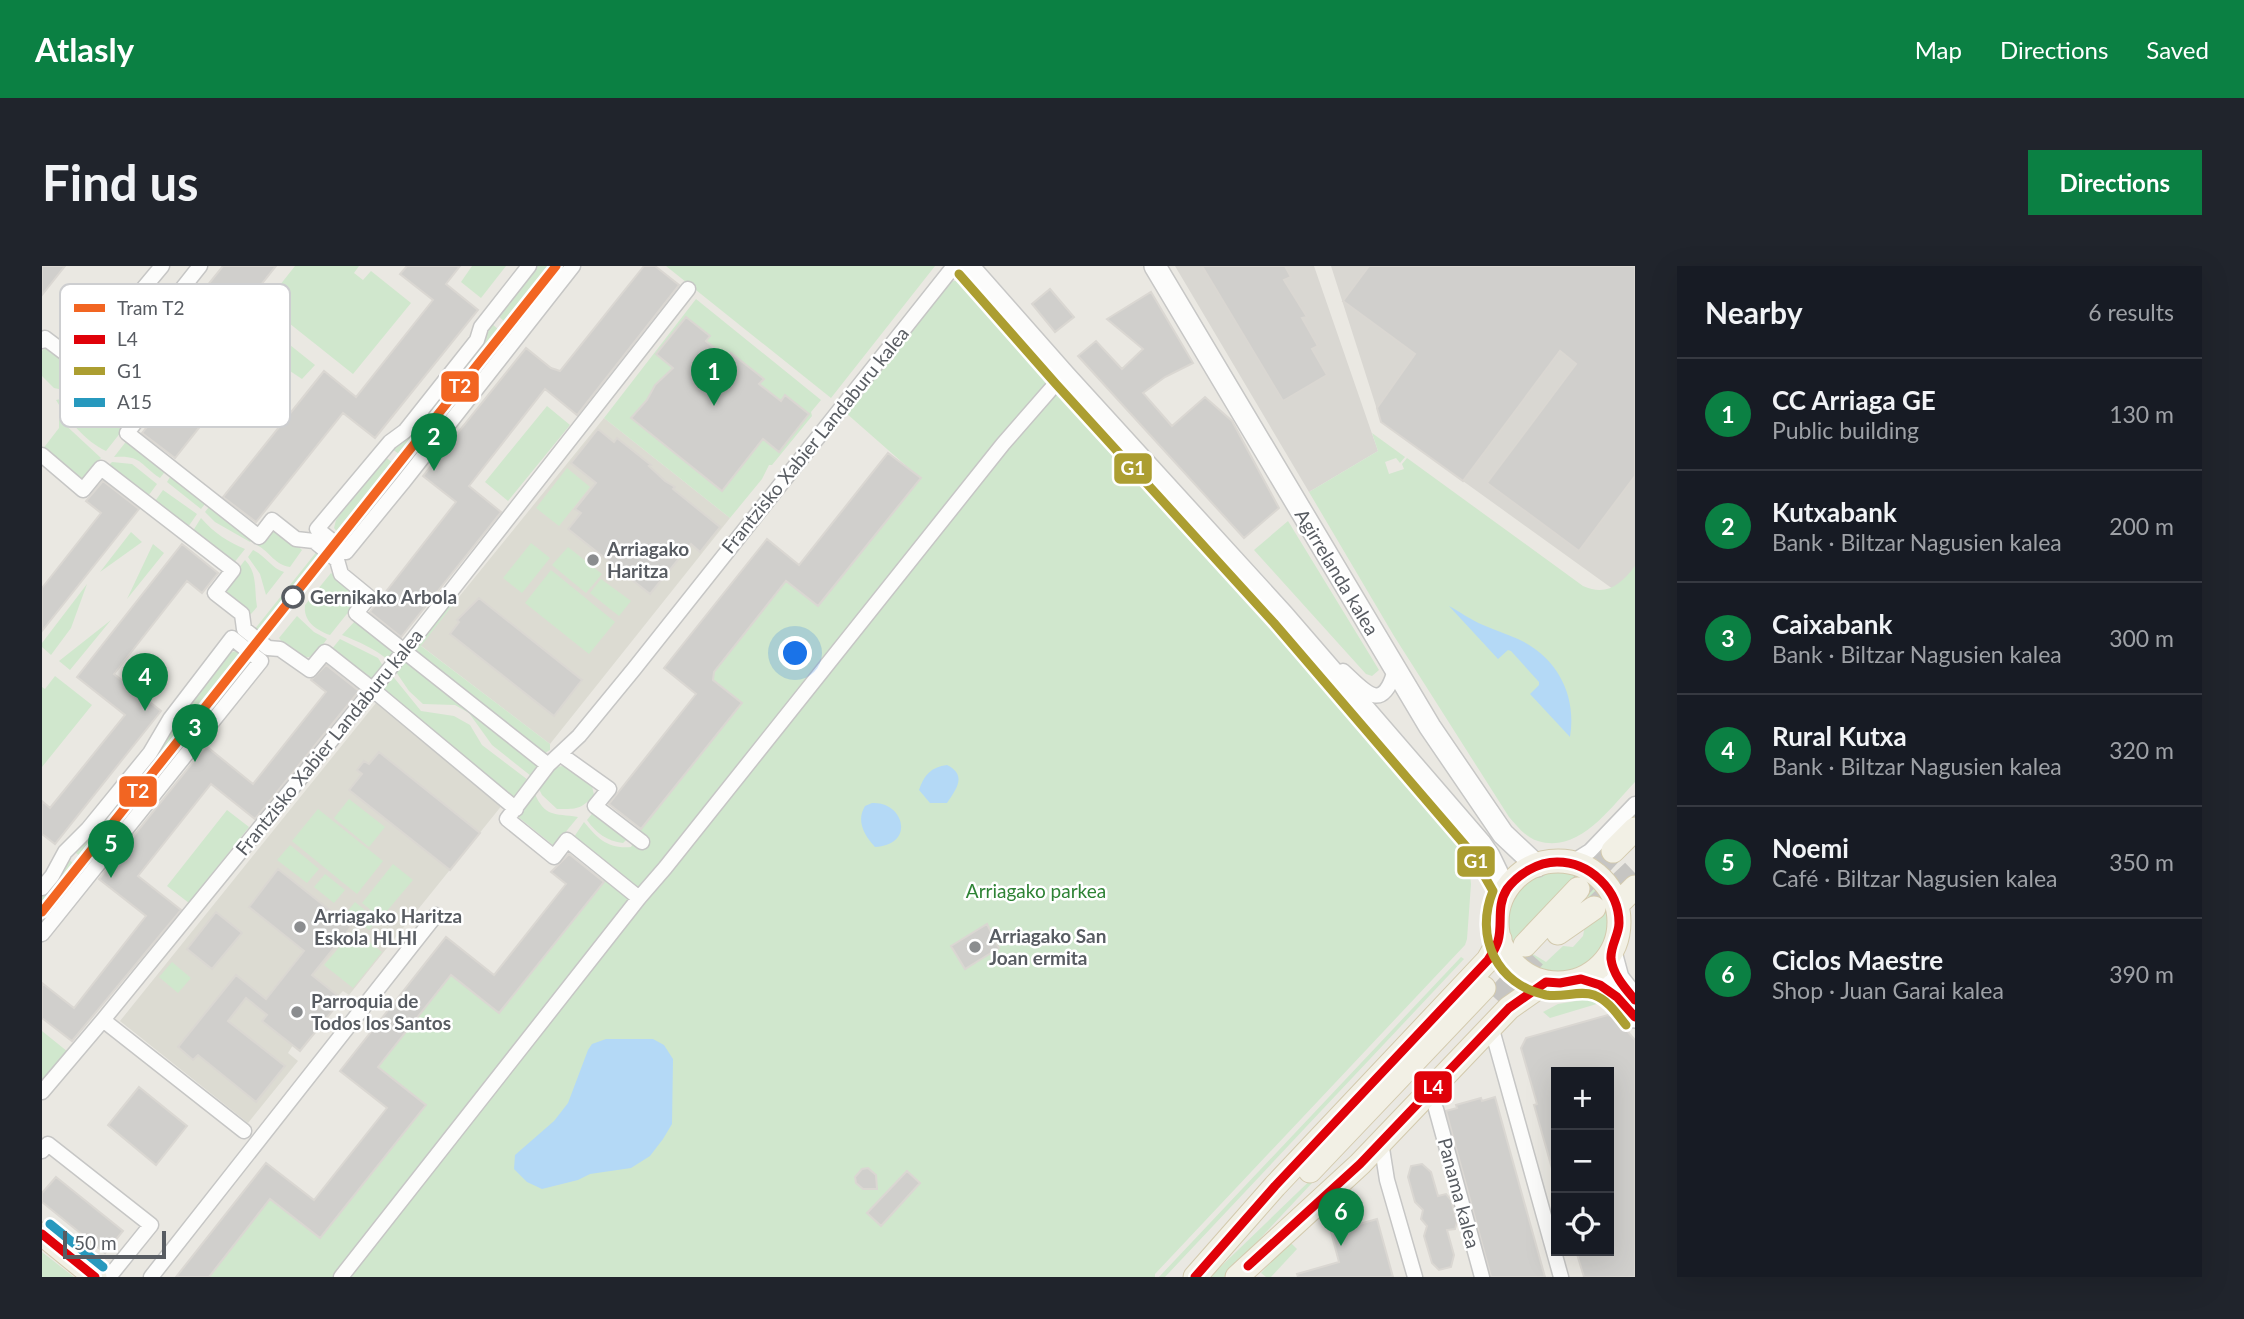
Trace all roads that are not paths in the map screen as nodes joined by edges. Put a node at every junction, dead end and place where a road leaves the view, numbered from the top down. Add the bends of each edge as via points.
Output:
1 (162, 266) edge
2 (200, 266) edge
3 (529, 266) edge
4 (573, 266) edge
5 (954, 266) edge
6 (968, 266) edge
7 (1155, 266) edge
8 (149, 284) edge
9 (186, 284) edge
10 (688, 289) dead end
11 (42, 341) edge
12 (60, 349) edge
13 (1058, 381) dead end
14 (132, 427) edge
15 (42, 455) edge
16 (1292, 625) junction
17 (404, 650) junction
18 (1395, 670) junction
19 (372, 689) junction
20 (560, 754) junction
21 (548, 765) junction
22 (1635, 804) edge
23 (516, 809) junction
24 (1635, 829) edge
25 (642, 842) dead end
26 (1571, 863) junction
27 (1537, 866) junction
28 (1629, 866) edge
29 (42, 888) edge
30 (1506, 891) junction
31 (639, 898) junction
32 (1605, 903) edge
33 (436, 915) dead end
34 (42, 934) edge
35 (1500, 939) junction
36 (1611, 952) junction
37 (1581, 979) junction
38 (1546, 982) junction
39 (1635, 1000) edge
40 (1635, 1017) edge
41 (103, 1020) junction
42 (1492, 1026) junction
43 (42, 1092) edge
44 (1436, 1109) dead end
45 (244, 1131) dead end
46 (1381, 1142) junction
47 (42, 1151) edge
48 (42, 1234) edge
49 (94, 1277) edge
50 (109, 1277) edge
51 (151, 1277) edge
52 (341, 1277) edge
53 (1197, 1277) edge
54 (1237, 1277) edge
55 (1415, 1277) edge
56 (1482, 1277) edge
57 (1561, 1277) edge

1 - 8 street
2 - 9 street
3 - 4 street via 405,431 390,442 317,528 346,552
5 - 20 street, Frantzisko Xabier Landaburu kalea
6 - 16 main road
7 - 18 main road, Agirrelanda kalea
10 - 17 street, Frantzisko Xabier Landaburu kalea
11 - 12 street via 45,338
13 - 31 street
14 - 17 street via 127,433 259,537 272,520 296,539 314,541 337,560 341,574 369,597 356,613
15 - 19 street via 83,490 101,468 233,570 215,593 242,614 244,629 268,648 280,649 310,670 325,652
16 - 18 street via 1368,694 1384,693
16 - 30 main road via 1480,843
17 - 19 street, Frantzisko Xabier Landaburu kalea
17 - 21 street
18 - 27 main road, Agirrelanda kalea via 1503,834
19 - 23 street
19 - 41 street, Frantzisko Xabier Landaburu kalea
20 - 21 street, Frantzisko Xabier Landaburu kalea
20 - 25 street via 608,789 595,806
21 - 23 street, Frantzisko Xabier Landaburu kalea
22 - 26 street via 1590,851
23 - 31 street via 507,819 554,857 567,840
24 - 28 main road
26 - 27 main road
26 - 32 main road via 1600,878 1610,890
27 - 30 main road
28 - 32 main road
29 - 34 street via 65,852 150,753 232,638 261,661
30 - 35 main road via 1497,923
31 - 52 street
32 - 32 main road via 1579,920 1541,944
32 - 36 main road via 1618,934
33 - 51 street
35 - 38 main road via 1517,967
35 - 53 main road via 1482,966 1275,1186
36 - 37 main road
36 - 39 main road via 1618,978
37 - 38 main road
37 - 40 main road via 1606,987
38 - 42 main road via 1518,1000
41 - 43 street, Frantzisko Xabier Landaburu kalea
41 - 45 street
42 - 46 main road
42 - 57 street
44 - 56 street, Panama kalea
46 - 54 main road
46 - 55 street
47 - 50 street via 48,1144 151,1225
48 - 49 main road
53 - 54 main road via 1490,993

